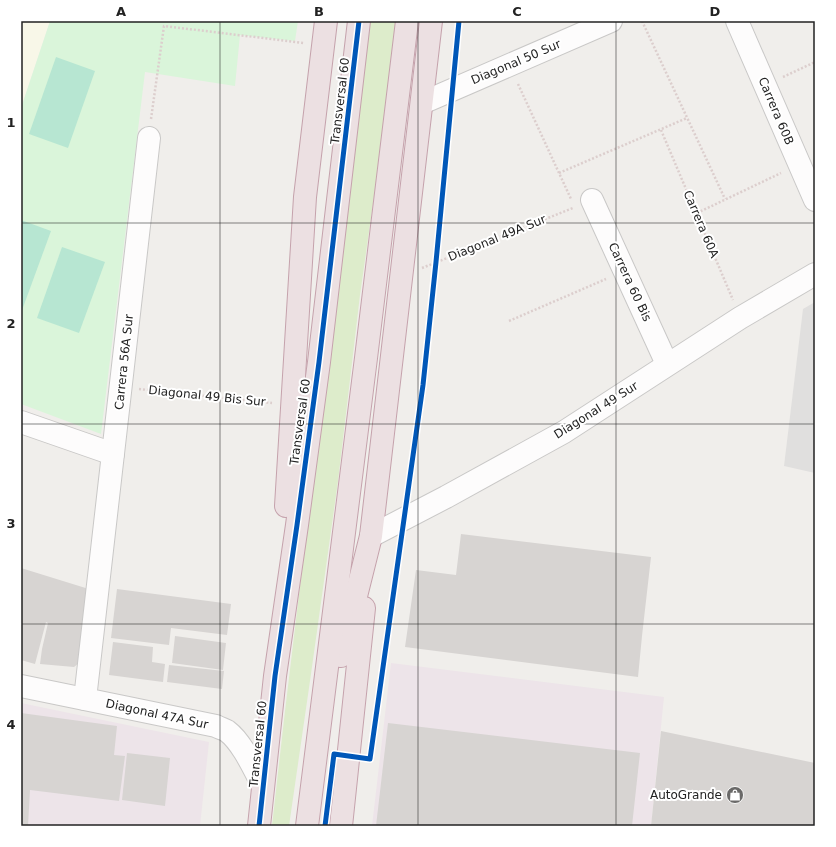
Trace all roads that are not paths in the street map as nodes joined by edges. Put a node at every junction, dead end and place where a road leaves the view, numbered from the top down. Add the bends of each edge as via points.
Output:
1 (326, 21) edge
2 (359, 21) edge
3 (407, 21) edge
4 (432, 21) edge
5 (611, 21) edge
6 (737, 21) edge
7 (422, 103) junction
8 (149, 138) road end
9 (815, 200) edge
10 (584, 204) road end
11 (815, 274) edge
12 (397, 314) junction
13 (366, 358) junction
14 (668, 364) junction
15 (21, 422) edge
16 (113, 454) junction
17 (371, 536) junction
18 (275, 676) junction
19 (21, 686) edge
20 (86, 699) junction
21 (316, 752) junction
22 (263, 786) junction
23 (259, 826) edge
24 (307, 826) edge
25 (341, 826) edge

1 - 18 highway, Transversal 60 via 305,197
2 - 18 highway, Transversal 60 via 319,362
3 - 13 highway
4 - 7 highway
5 - 7 street, Diagonal 50 Sur
6 - 9 street, Carrera 60B
7 - 12 highway
8 - 16 street, Carrera 56A Sur
10 - 14 street, Carrera 60 Bis via 625,271
11 - 14 street, Diagonal 49 Sur
12 - 13 highway
12 - 17 highway
13 - 21 highway
14 - 17 street, Diagonal 49 Sur via 564,432
15 - 16 street
16 - 20 street, Carrera 56A Sur
17 - 21 highway
17 - 25 highway
18 - 22 highway, Transversal 60
19 - 20 street, Diagonal 47A Sur
20 - 22 street, Diagonal 47A Sur via 216,726 235,739
21 - 24 highway
22 - 23 highway, Transversal 60

